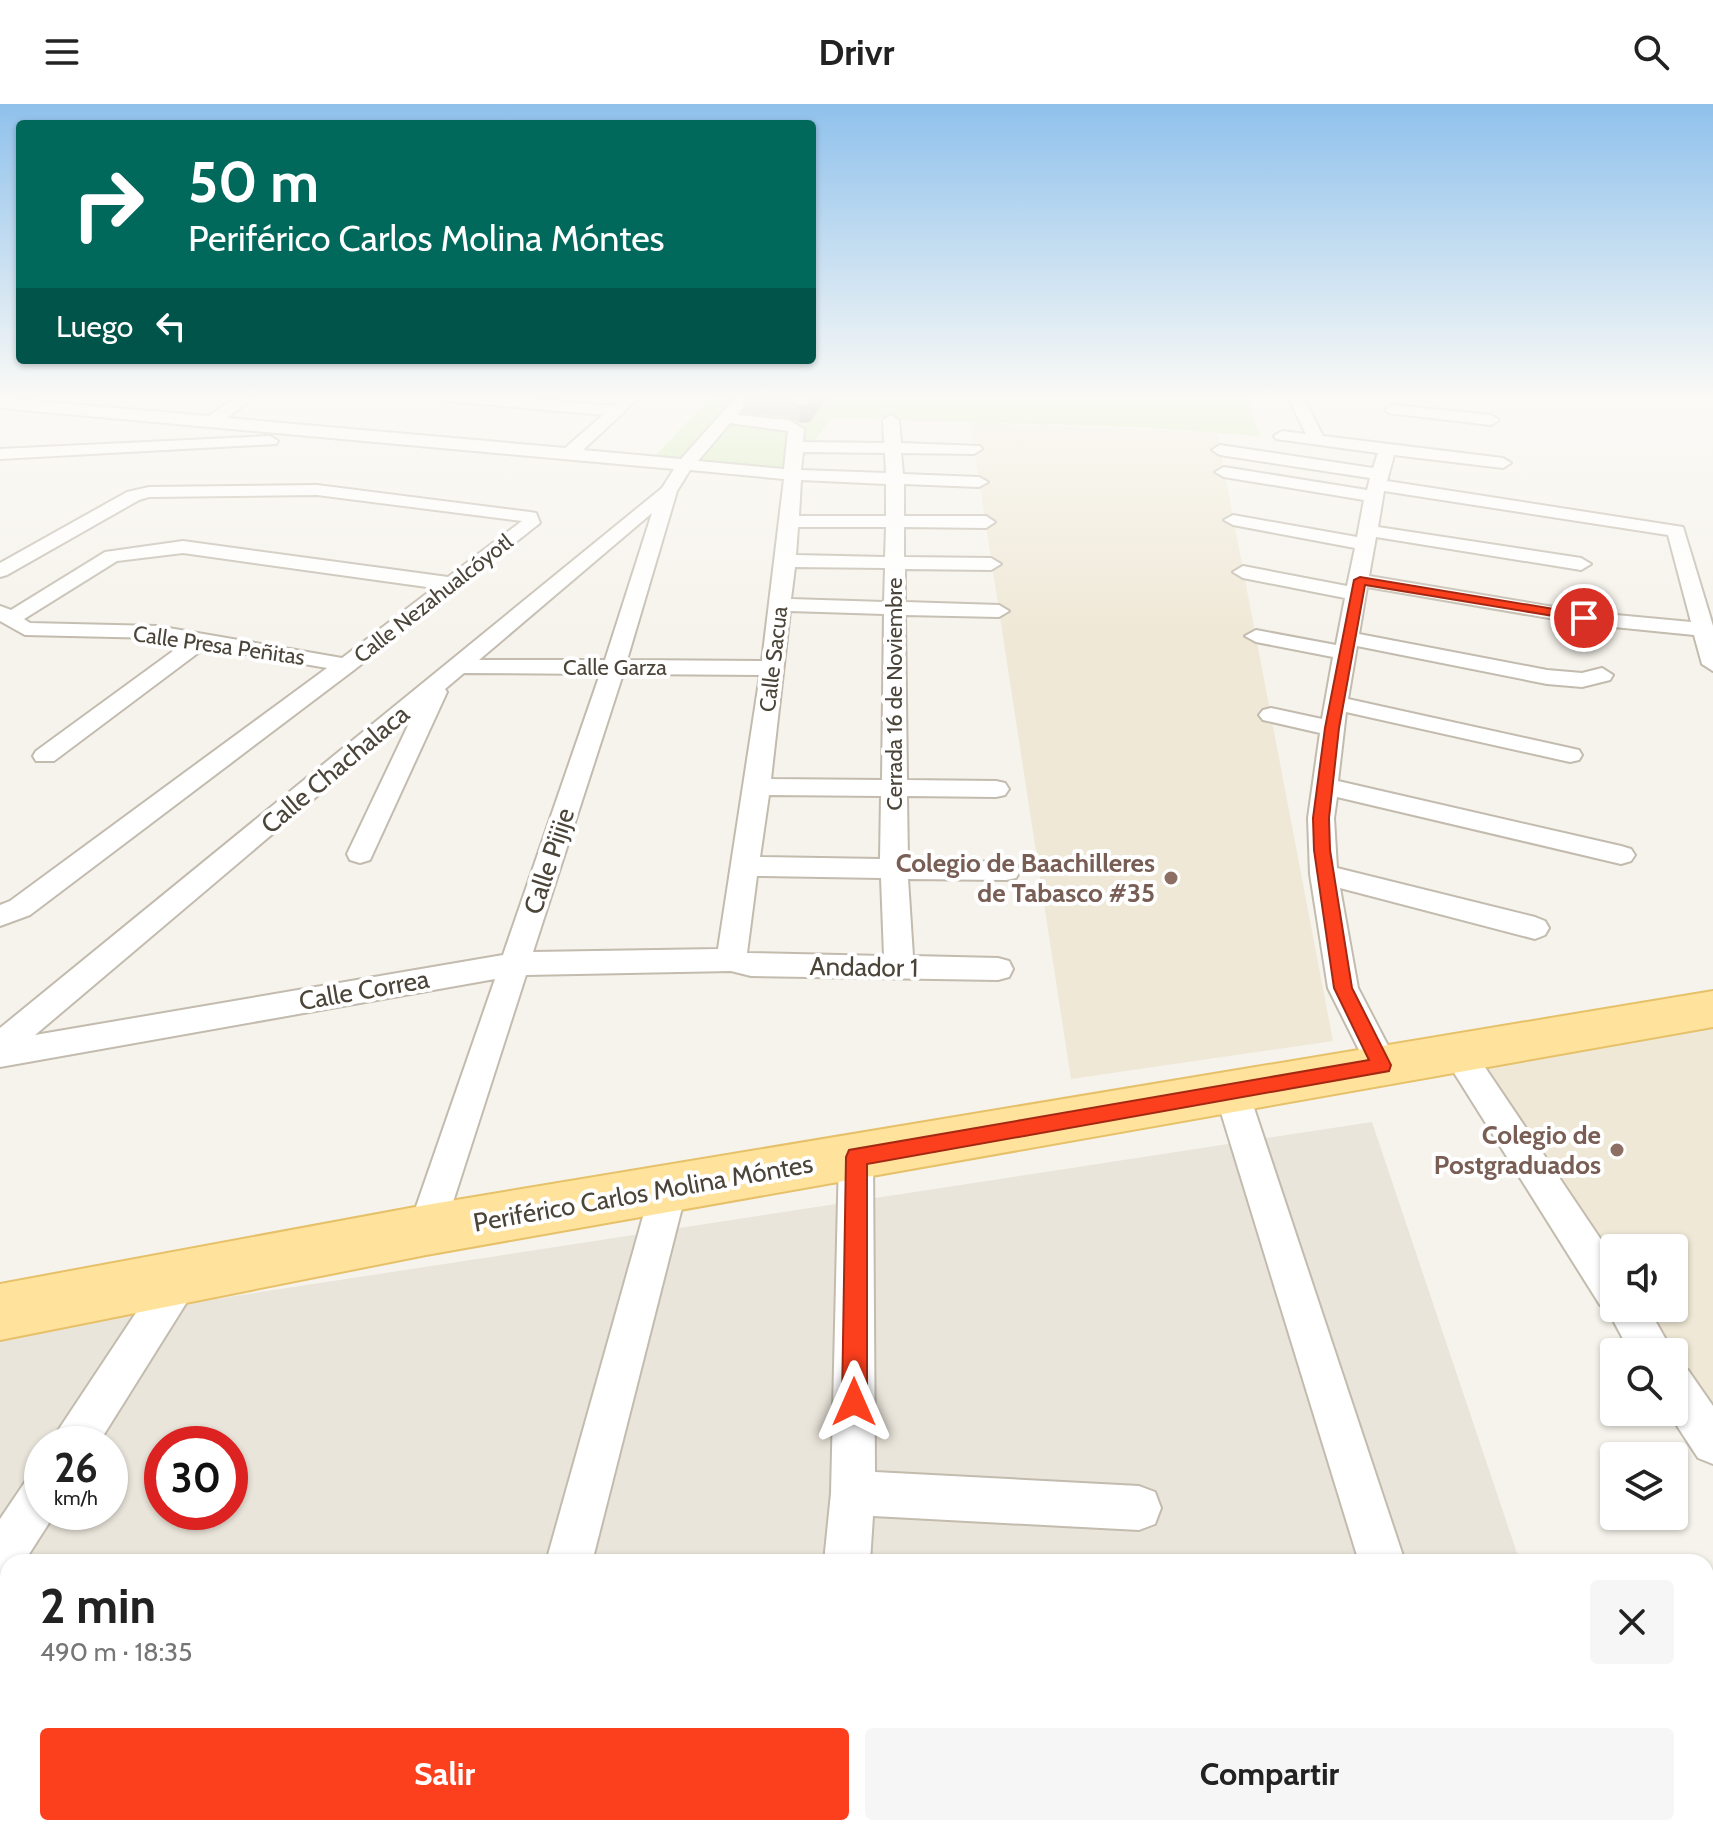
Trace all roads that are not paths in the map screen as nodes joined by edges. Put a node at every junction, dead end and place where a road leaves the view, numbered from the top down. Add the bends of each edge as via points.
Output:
1 (791, 475) edge
2 (678, 476) edge
3 (807, 476) edge
4 (895, 476) edge
5 (1380, 476) edge
6 (1405, 476) edge
7 (895, 480) junction
8 (979, 482) dead end
9 (668, 491) junction
10 (1233, 520) dead end
11 (789, 521) junction
12 (895, 522) junction
13 (986, 522) dead end
14 (1369, 537) junction
15 (786, 561) junction
16 (894, 563) junction
17 (991, 564) dead end
18 (1581, 564) dead end
19 (0, 571) edge
20 (1243, 572) dead end
21 (452, 584) junction
22 (1358, 587) junction
23 (780, 605) junction
24 (893, 607) junction
25 (999, 611) dead end
26 (5, 615) edge
27 (1701, 629) junction
28 (1256, 636) dead end
29 (202, 640) junction
30 (1346, 646) junction
31 (1713, 664) edge
32 (346, 665) junction
33 (614, 666) junction
34 (771, 668) junction
35 (450, 674) junction
36 (1602, 675) dead end
37 (1271, 715) dead end
38 (1334, 715) junction
39 (1570, 755) dead end
40 (45, 756) dead end
41 (1325, 786) junction
42 (757, 787) junction
43 (894, 788) junction
44 (996, 789) dead end
45 (360, 854) dead end
46 (1621, 855) dead end
47 (746, 866) junction
48 (894, 868) junction
49 (1006, 871) dead end
50 (1324, 874) junction
51 (0, 916) edge
52 (1535, 928) dead end
53 (731, 960) junction
54 (514, 964) junction
55 (899, 968) junction
56 (998, 969) dead end
57 (1713, 1009) edge
58 (0, 1046) edge
59 (1457, 1051) junction
60 (0, 1054) edge
61 (1382, 1065) junction
62 (1232, 1093) junction
63 (856, 1157) junction
64 (669, 1188) junction
65 (426, 1230) junction
66 (1600, 1271) edge
67 (182, 1276) junction
68 (0, 1312) edge
69 (1688, 1405) edge
70 (86, 1426) edge
71 (1713, 1443) edge
72 (853, 1493) junction
73 (1139, 1508) dead end
74 (24, 1522) edge
75 (3, 1554) edge
76 (571, 1554) edge
77 (848, 1554) edge
78 (1379, 1554) edge

1 - 11 street, Calle Sacua
2 - 9 street
3 - 7 street
4 - 7 street, Cerrada 16 de Noviembre
5 - 14 street
6 - 27 street via 1676,531
7 - 8 street
7 - 12 street, Cerrada 16 de Noviembre
9 - 33 street, Calle Pijije
9 - 35 street, Calle Chachalaca
10 - 14 street
11 - 12 street
11 - 15 street, Calle Sacua
12 - 13 street
12 - 16 street, Cerrada 16 de Noviembre
14 - 18 street
14 - 22 street
15 - 16 street
15 - 23 street, Calle Sacua
16 - 17 street
16 - 24 street, Cerrada 16 de Noviembre
19 - 21 street, Calle Nezahualcóyotl via 149,492 317,490 530,517 531,523
20 - 22 street
21 - 26 street via 183,547 112,556
21 - 32 street, Calle Nezahualcóyotl
22 - 27 street
22 - 30 street
23 - 24 street
23 - 34 street, Calle Sacua
24 - 25 street
24 - 43 street, Cerrada 16 de Noviembre
26 - 29 street, Calle Presa Peñitas via 25,629 157,632
27 - 31 street
28 - 30 street
29 - 32 street, Calle Presa Peñitas
29 - 40 street
30 - 36 street via 1547,677 1582,680
30 - 38 street
32 - 51 street, Calle Nezahualcóyotl via 20,908
33 - 34 street, Calle Garza
33 - 35 street, Calle Garza
33 - 54 street, Calle Pijije
34 - 42 street, Calle Sacua
35 - 45 street
35 - 58 street, Calle Chachalaca
37 - 38 street
38 - 39 street
38 - 41 street
41 - 46 street
41 - 50 street
42 - 43 street
42 - 47 street, Calle Sacua
43 - 44 street
43 - 48 street, Cerrada 16 de Noviembre
47 - 48 street
47 - 53 street, Calle Sacua
48 - 49 street
48 - 55 street, Cerrada 16 de Noviembre
50 - 52 street
50 - 61 street via 1343,988
53 - 54 street, Calle Correa
53 - 55 street, Andador 1
54 - 60 street, Calle Correa
54 - 65 street, Calle Pijije
55 - 56 street, Andador 1
57 - 59 main road, Periférico Carlos Molina Móntes
59 - 61 main road, Periférico Carlos Molina Móntes
59 - 66 street
61 - 62 main road, Periférico Carlos Molina Móntes
62 - 63 main road, Periférico Carlos Molina Móntes
62 - 78 street
63 - 64 main road, Periférico Carlos Molina Móntes
63 - 72 street
64 - 65 main road, Periférico Carlos Molina Móntes
64 - 76 street
65 - 67 main road, Periférico Carlos Molina Móntes
67 - 68 main road, Periférico Carlos Molina Móntes
67 - 70 street
69 - 71 street
72 - 73 street
72 - 77 street
74 - 75 street

